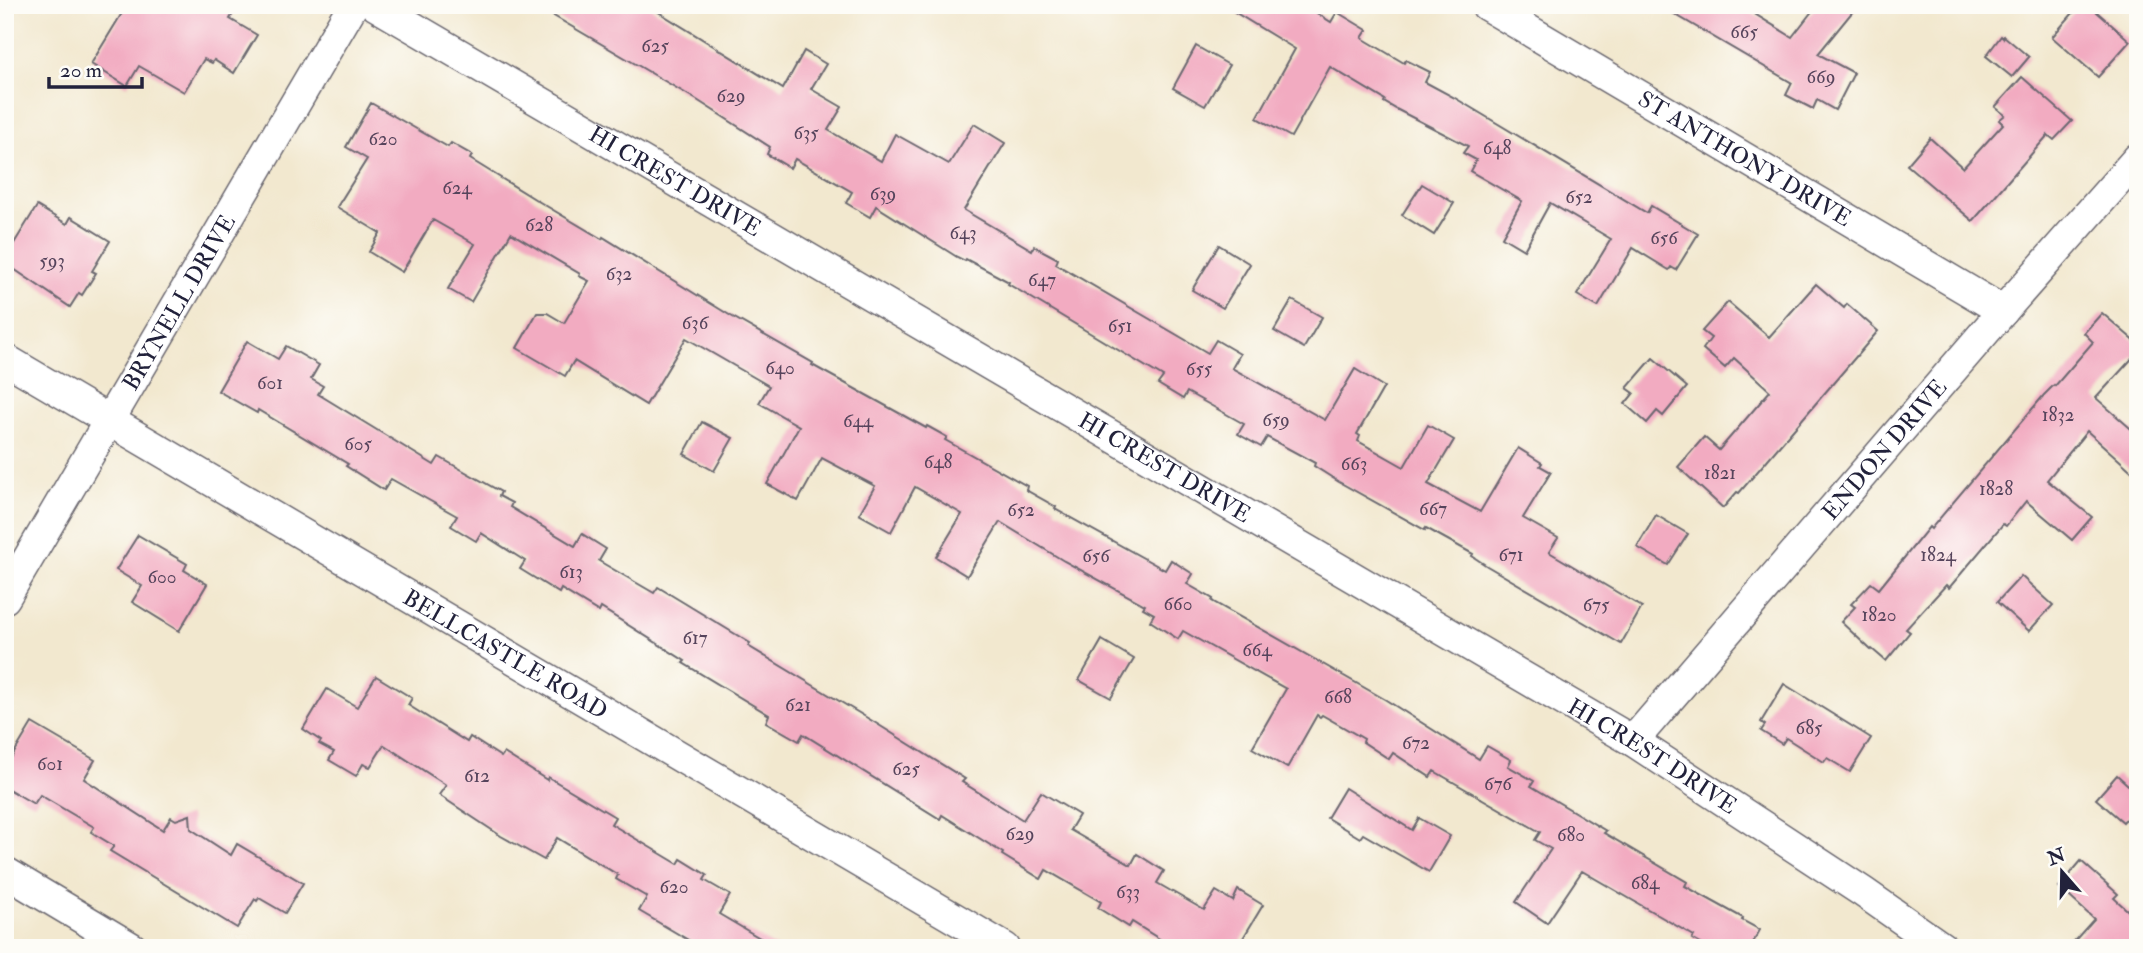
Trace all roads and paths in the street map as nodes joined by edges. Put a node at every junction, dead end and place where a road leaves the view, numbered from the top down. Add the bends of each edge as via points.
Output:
1 (353, 5) edge
2 (375, 5) edge
3 (1486, 5) edge
4 (2138, 158) edge
5 (2003, 312) junction
6 (5, 359) edge
7 (110, 420) junction
8 (5, 598) edge
9 (1633, 741) junction
10 (5, 872) edge
11 (132, 948) edge
12 (1005, 948) edge
13 (1943, 948) edge

1 - 7 street, BRYNELL DRIVE
2 - 9 street, HI CREST DRIVE
3 - 5 street, ST ANTHONY DRIVE
4 - 5 street, ENDON DRIVE
5 - 9 street, ENDON DRIVE
6 - 7 street, BELLCASTLE ROAD
7 - 8 street, BRYNELL DRIVE
7 - 12 street, BELLCASTLE ROAD
9 - 13 street, HI CREST DRIVE
10 - 11 street

